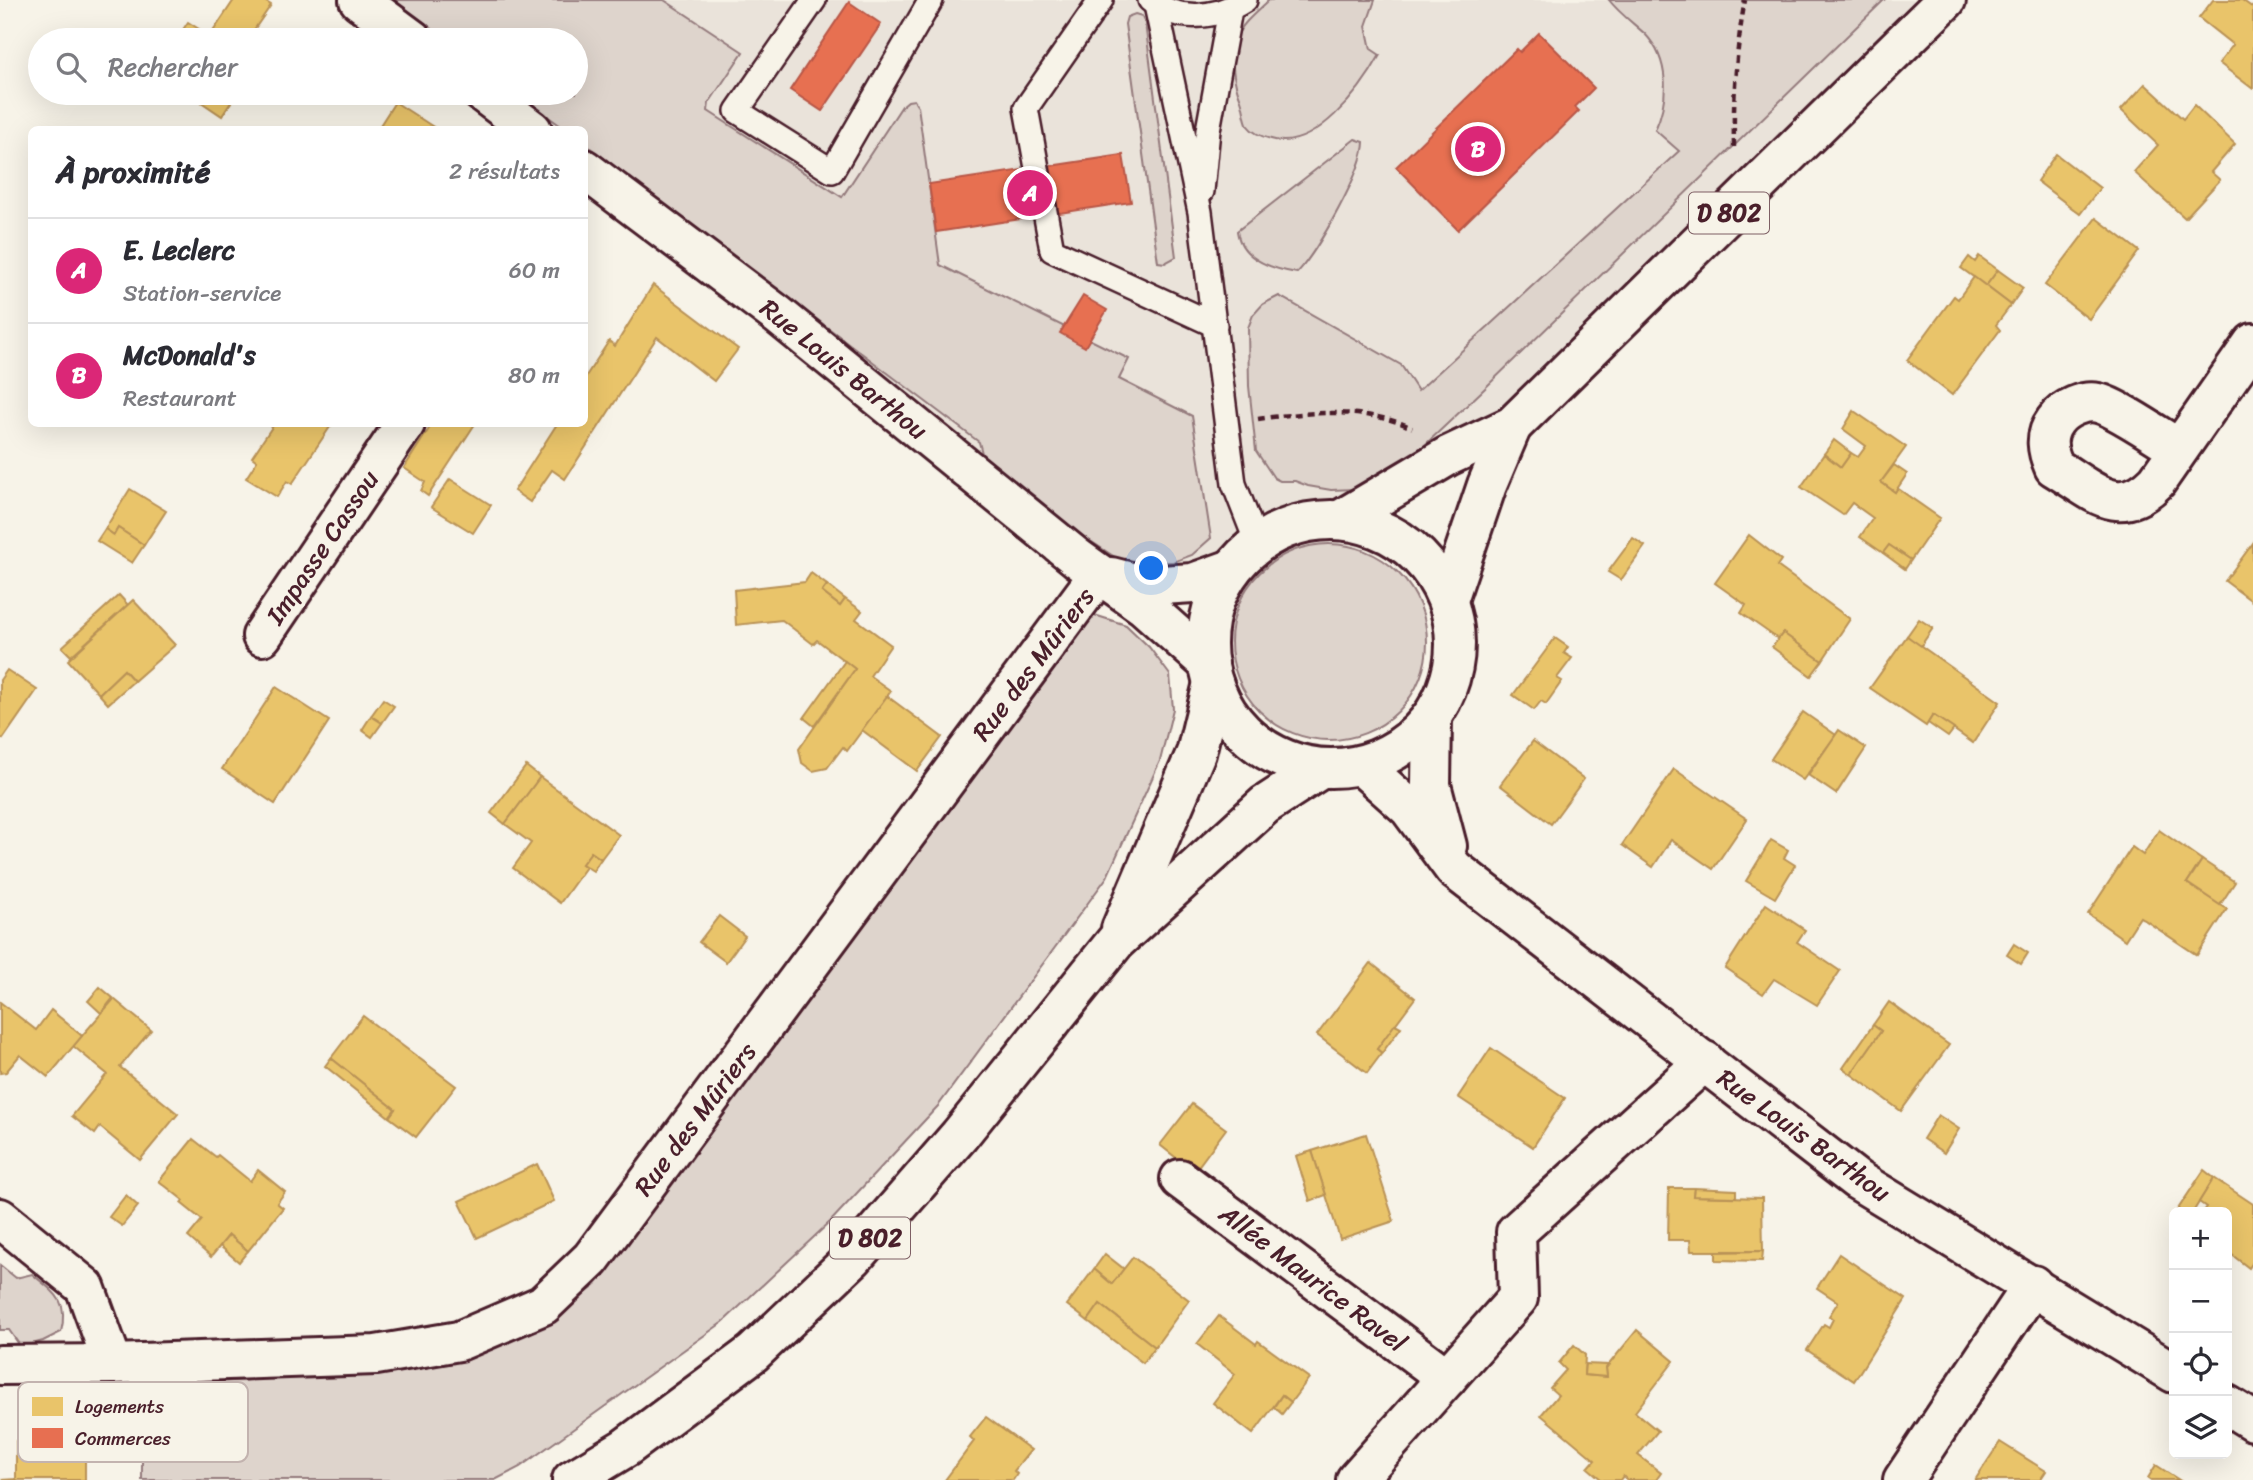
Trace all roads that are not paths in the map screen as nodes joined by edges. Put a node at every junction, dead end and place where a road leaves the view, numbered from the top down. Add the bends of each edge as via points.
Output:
1 (359, 0) edge
2 (814, 0) edge
3 (931, 0) edge
4 (1101, 0) edge
5 (1946, 0) edge
6 (1153, 3) edge
7 (1238, 5) edge
8 (397, 28) edge
9 (499, 105) edge
10 (527, 126) edge
11 (588, 172) edge
12 (1200, 212) junction
13 (1215, 325) junction
14 (2253, 343) edge
15 (1512, 426) junction
16 (403, 427) edge
17 (2179, 449) dead end
18 (1340, 520) junction
19 (1244, 556) junction
20 (1100, 574) junction
21 (1448, 600) junction
22 (262, 636) dead end
23 (1211, 673) junction
24 (1432, 718) junction
25 (1361, 765) junction
26 (1322, 768) junction
27 (1454, 869) junction
28 (1116, 941) junction
29 (1705, 1061) junction
30 (1180, 1179) dead end
31 (0, 1218) edge
32 (2033, 1285) junction
33 (113, 1364) junction
34 (0, 1365) edge
35 (2169, 1370) edge
36 (1447, 1378) junction
37 (2232, 1408) edge
38 (2253, 1421) edge
39 (572, 1480) edge
40 (1356, 1480) edge
41 (1903, 1480) edge

1 - 8 street
2 - 3 lane via 737,111 832,171
4 - 13 lane via 1026,108 1052,250
5 - 15 street, D 802
6 - 7 lane via 1180,15 1205,16
6 - 12 lane
7 - 12 lane via 1208,131
9 - 10 street
11 - 20 street, Rue Louis Barthou via 778,315
12 - 13 lane
13 - 19 lane
14 - 17 street
15 - 18 street, D 802 via 1448,456
15 - 21 street, D 802
16 - 22 street, Impasse Cassou
18 - 19 street via 1311,521 1283,530
18 - 21 street via 1375,527 1406,544 1431,569
19 - 20 street, Rue Louis Barthou via 1193,583 1146,586
19 - 23 street via 1213,605 1207,644
20 - 23 street, Rue Louis Barthou via 1144,606
20 - 33 street, Rue des Mûriers via 591,1259 543,1305 459,1342 376,1356
21 - 24 street via 1457,640 1451,681
23 - 26 street via 1229,715 1254,743 1286,760
23 - 28 street, D 802 via 1196,753
24 - 25 street via 1401,748
24 - 27 street via 1431,785
25 - 26 street
25 - 27 street, Rue Louis Barthou via 1409,808
26 - 28 street, D 802 via 1265,805
27 - 29 street, Rue Louis Barthou
28 - 39 street, D 802 via 959,1136 853,1258 753,1353 625,1448
29 - 32 street, Rue Louis Barthou via 1857,1180
29 - 36 street via 1516,1232 1518,1298
30 - 36 street, Allée Maurice Ravel
31 - 33 street via 85,1287
32 - 35 street, Rue Louis Barthou
32 - 41 street
33 - 34 street, Rue des Mûriers
36 - 40 street
37 - 38 street

